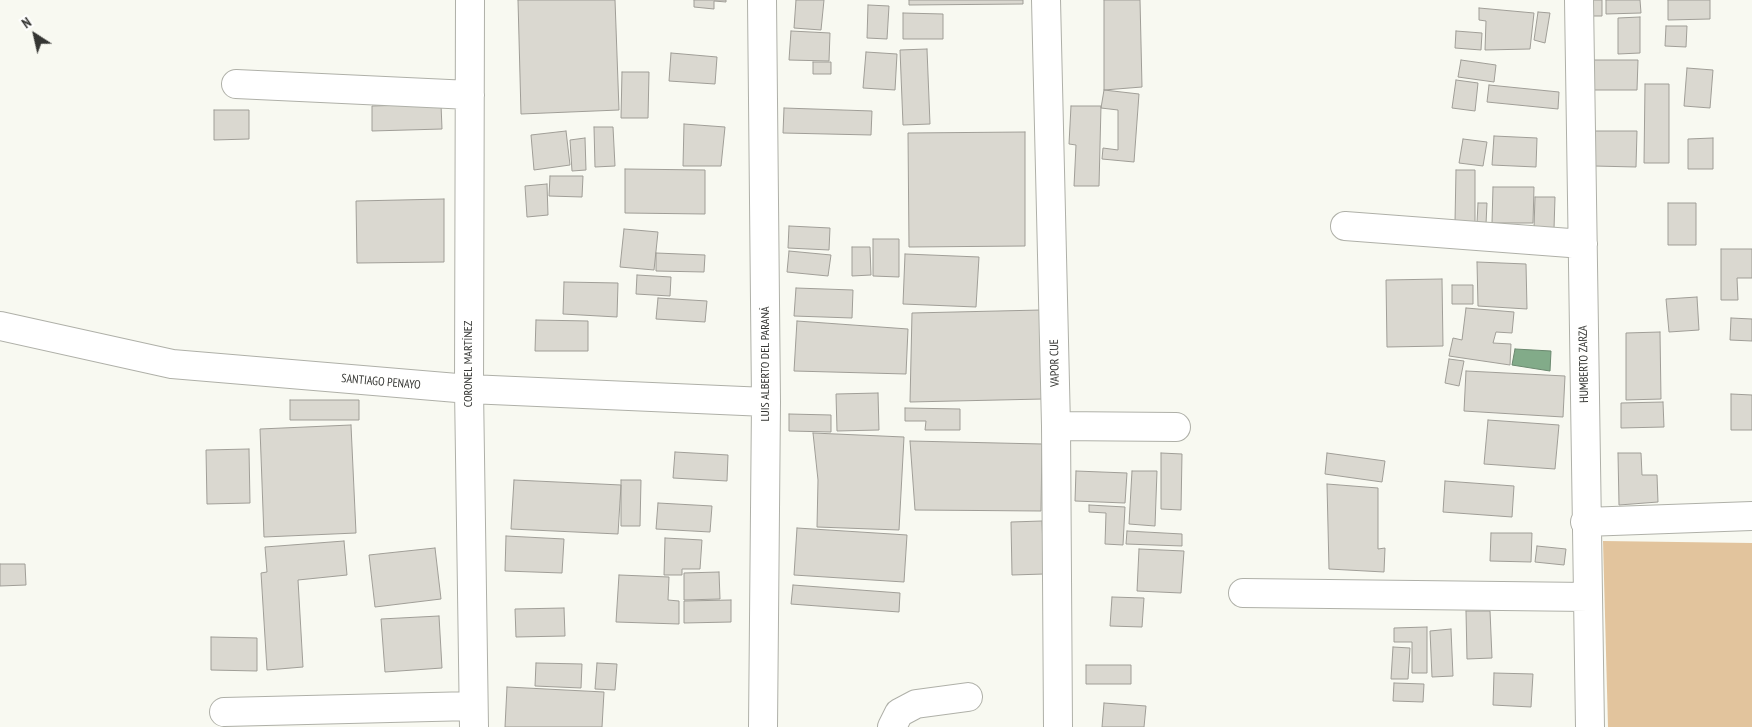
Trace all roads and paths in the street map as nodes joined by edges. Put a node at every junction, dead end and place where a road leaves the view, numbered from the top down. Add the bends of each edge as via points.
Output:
1 (470, 0) edge
2 (762, 0) edge
3 (1046, 0) edge
4 (1579, 0) edge
5 (236, 84) dead end
6 (470, 95) junction
7 (1345, 226) dead end
8 (1582, 244) junction
9 (0, 304) edge
10 (0, 326) edge
11 (469, 389) junction
12 (766, 402) junction
13 (1056, 426) junction
14 (1176, 427) dead end
15 (1752, 516) edge
16 (1585, 522) junction
17 (1243, 593) dead end
18 (1588, 597) junction
19 (968, 697) dead end
20 (224, 712) dead end
21 (473, 717) edge
22 (763, 727) edge
23 (892, 727) edge
24 (1058, 727) edge
25 (1590, 727) edge

1 - 6 street, CORONEL MARTÍNEZ
2 - 12 street, LUIS ALBERTO DEL PARANÁ
3 - 13 street, VAPOR CUE
4 - 8 street, HUMBERTO ZARZA
5 - 6 street
6 - 11 street, CORONEL MARTÍNEZ
7 - 8 street
8 - 16 street, HUMBERTO ZARZA
9 - 10 street
10 - 11 street, SANTIAGO PENAYO via 172,364
11 - 12 street, SANTIAGO PENAYO
11 - 21 street, CORONEL MARTÍNEZ
12 - 22 street, LUIS ALBERTO DEL PARANÁ
13 - 14 street
13 - 24 street, VAPOR CUE
15 - 16 street
16 - 18 street, HUMBERTO ZARZA
17 - 18 street
18 - 25 street, HUMBERTO ZARZA
19 - 23 street via 916,704 899,713
20 - 21 street

